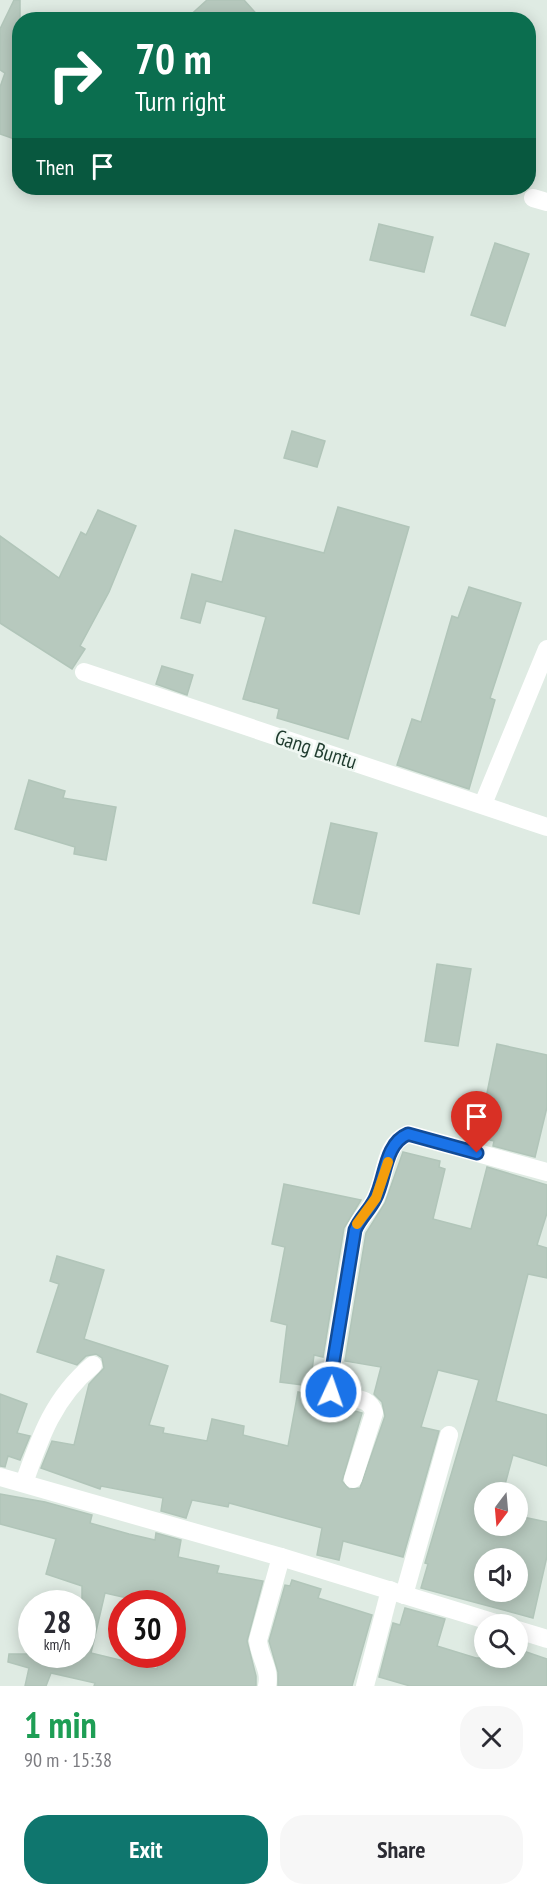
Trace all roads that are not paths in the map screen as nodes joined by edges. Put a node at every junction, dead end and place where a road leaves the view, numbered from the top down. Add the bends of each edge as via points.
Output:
1 (547, 649) edge
2 (84, 672) dead end
3 (483, 804) junction
4 (547, 826) edge
5 (547, 1172) edge
6 (93, 1365) dead end
7 (449, 1435) dead end
8 (0, 1477) edge
9 (353, 1479) dead end
10 (24, 1483) junction
11 (281, 1557) junction
12 (397, 1593) junction
13 (474, 1616) edge
14 (528, 1633) edge
15 (547, 1639) edge
16 (267, 1686) edge
17 (365, 1686) edge

1 - 3 street
2 - 3 street, Gang Buntu
3 - 4 street, Gang Buntu
5 - 9 street via 408,1134 395,1143 376,1198 355,1230 330,1382 331,1392 366,1400 374,1413
6 - 10 street via 62,1395 43,1428
7 - 12 street
8 - 10 street
10 - 11 street
11 - 12 street
11 - 16 street via 258,1640 269,1676
12 - 13 street
12 - 17 street
14 - 15 street

